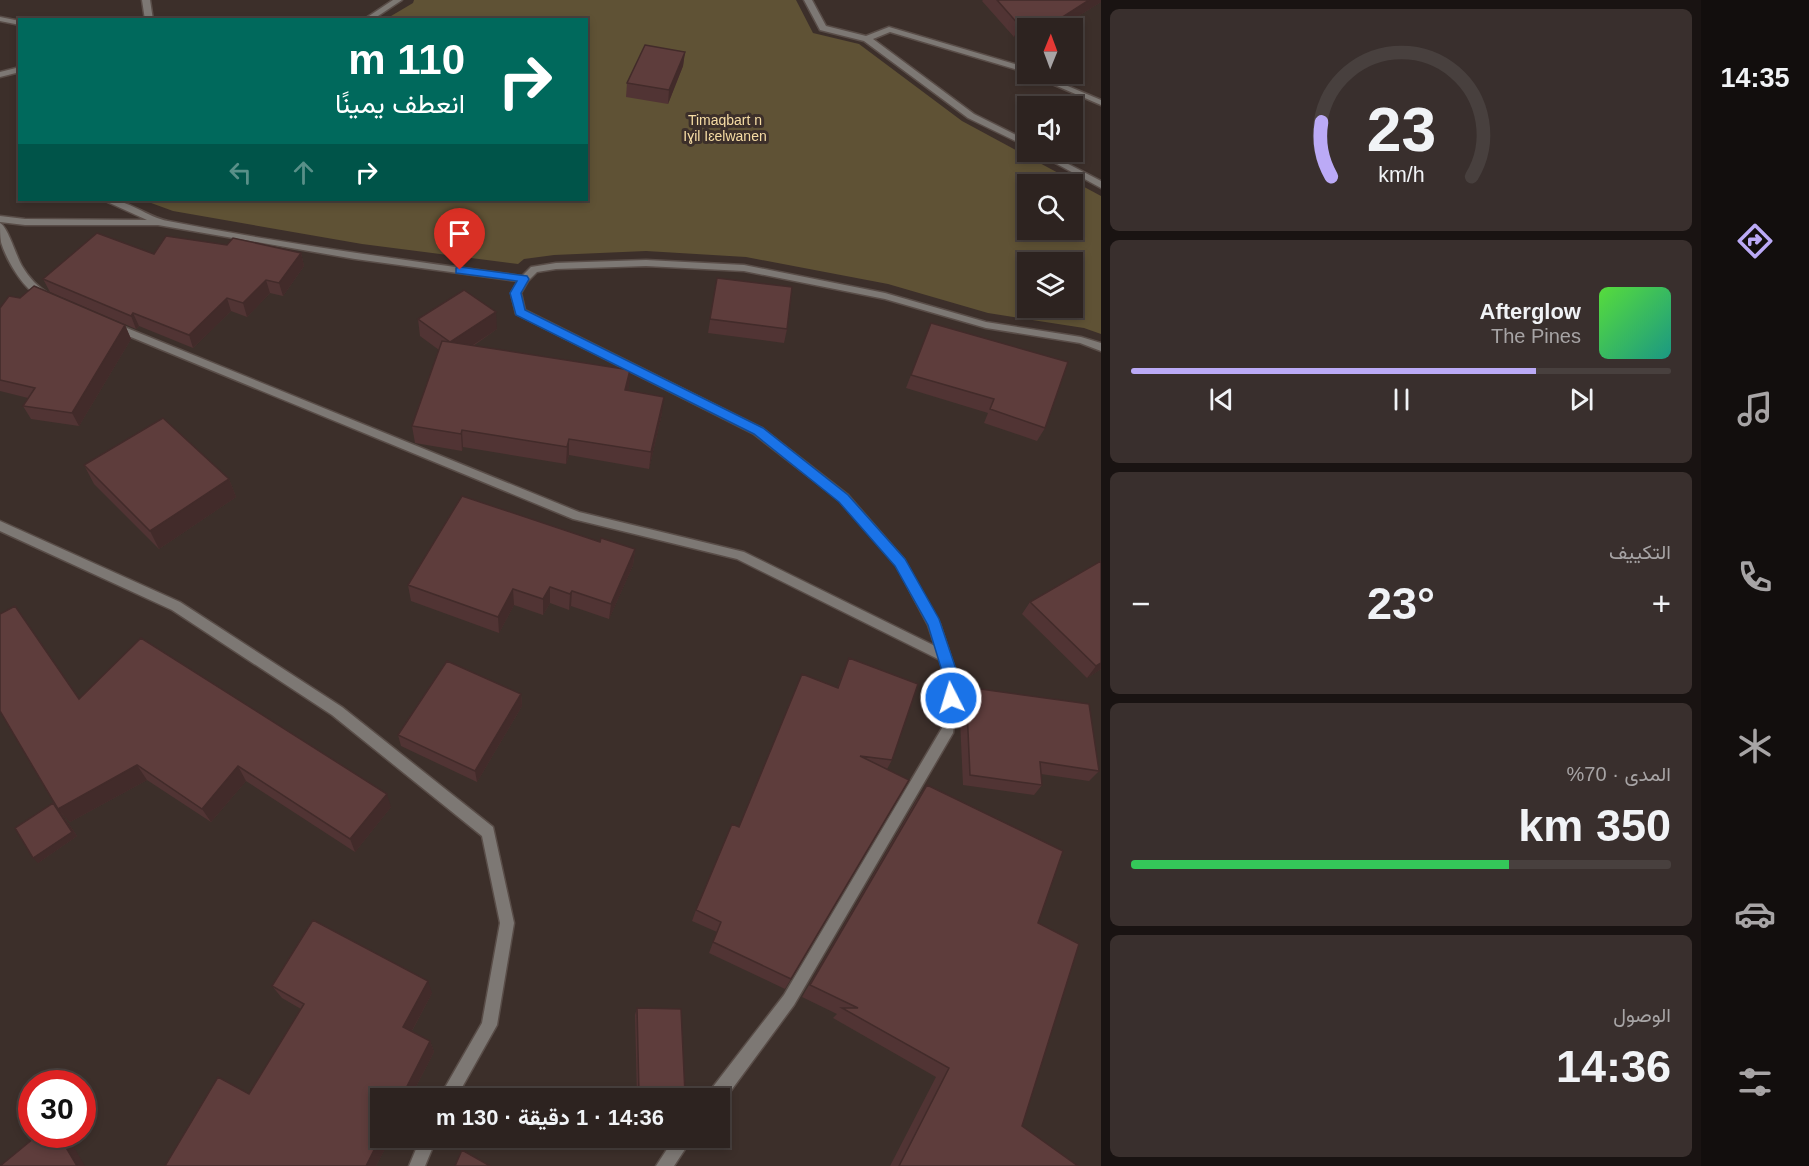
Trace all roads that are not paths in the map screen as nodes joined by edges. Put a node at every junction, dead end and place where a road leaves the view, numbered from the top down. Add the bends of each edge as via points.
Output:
1 (146, 0) edge
2 (398, 0) edge
3 (808, 0) edge
4 (148, 18) edge
5 (369, 18) edge
6 (0, 19) edge
7 (18, 23) edge
8 (867, 39) junction
9 (1017, 69) edge
10 (18, 70) edge
11 (0, 75) edge
12 (1056, 84) edge
13 (1101, 103) edge
14 (1017, 139) edge
15 (1058, 162) edge
16 (1101, 185) edge
17 (110, 201) edge
18 (0, 219) edge
19 (162, 223) junction
20 (0, 226) edge
21 (524, 279) junction
22 (56, 300) edge
23 (99, 320) edge
24 (1101, 347) edge
25 (0, 526) edge
26 (945, 657) junction
27 (453, 1088) edge
28 (723, 1088) edge
29 (424, 1148) edge
30 (677, 1148) edge
31 (417, 1166) edge
32 (663, 1166) edge

1 - 4 street
2 - 5 street
3 - 8 street via 823,28
6 - 7 street
8 - 9 street via 888,29
8 - 14 street via 971,116
10 - 11 street
12 - 13 street
15 - 16 street
17 - 19 street
18 - 19 street
19 - 21 street via 355,256
20 - 22 street via 8,252 34,291
21 - 24 street via 534,269 556,266 646,263 744,268 885,296 986,325 1081,340
21 - 26 street via 516,293 520,312 758,431 844,498 900,562 934,624
23 - 26 street via 577,516 740,555
25 - 27 street via 176,606 338,711 488,832 507,924 489,1025
26 - 28 street via 953,681 948,729 789,1000
29 - 31 street
30 - 32 street

